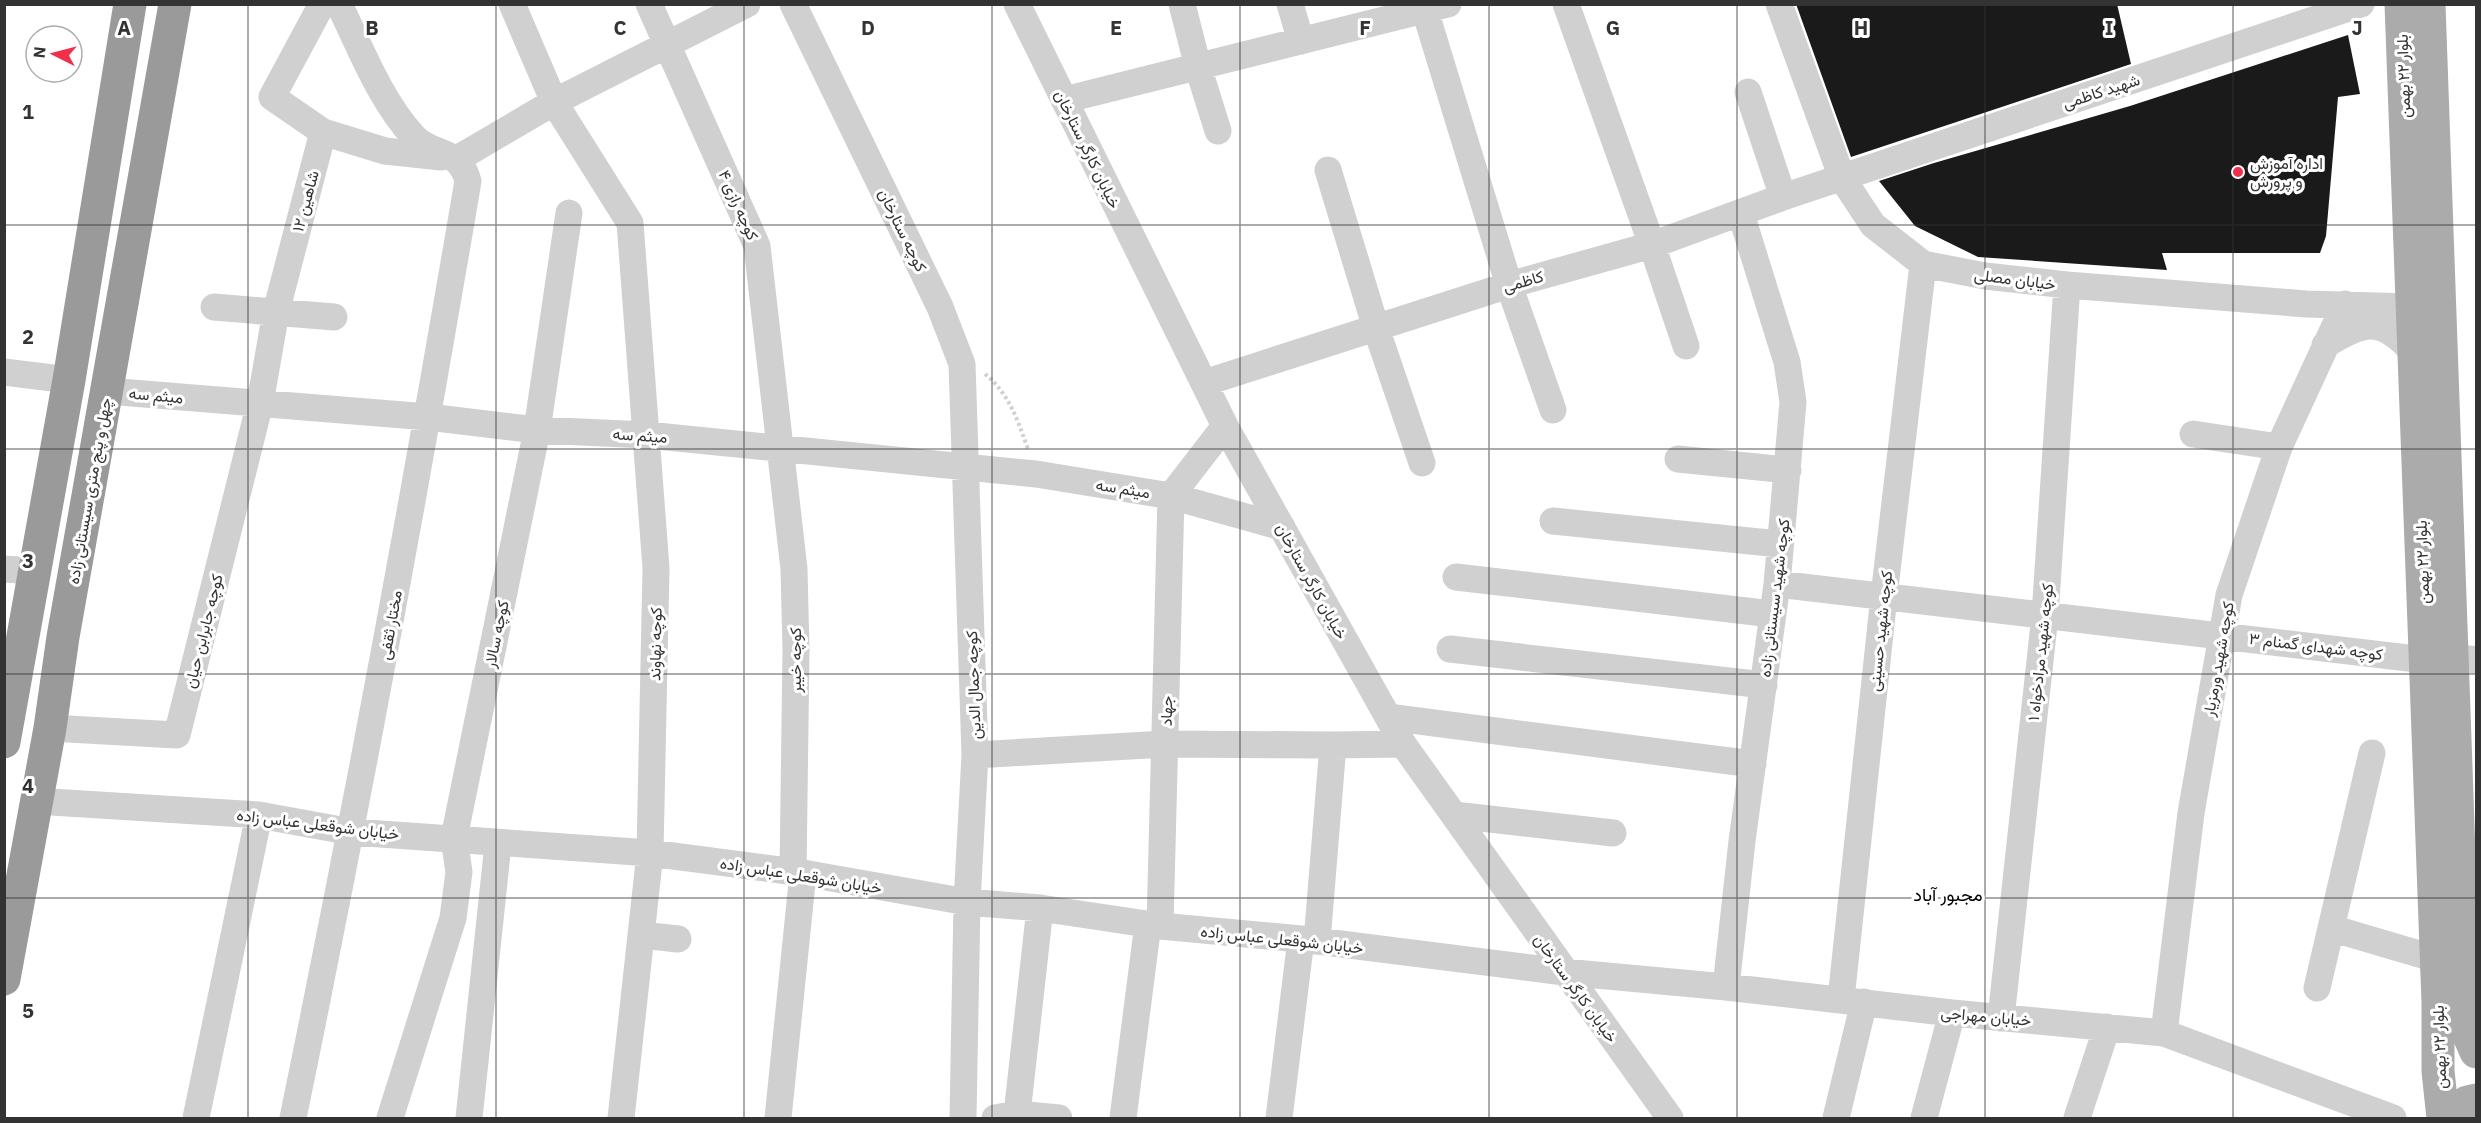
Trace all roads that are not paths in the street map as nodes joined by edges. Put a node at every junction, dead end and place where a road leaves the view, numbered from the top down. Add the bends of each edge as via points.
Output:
1 (129, 4) edge
2 (175, 4) edge
3 (322, 4) edge
4 (339, 4) edge
5 (512, 4) edge
6 (649, 4) edge
7 (747, 4) edge
8 (793, 4) edge
9 (1017, 4) edge
10 (1182, 4) edge
11 (1290, 4) edge
12 (1566, 4) edge
13 (1779, 4) edge
14 (2361, 4) edge
15 (2401, 4) edge
16 (2429, 4) edge
17 (1432, 6) edge
18 (1301, 41) junction
19 (668, 45) junction
20 (1198, 67) junction
21 (1748, 92) dead end
22 (1064, 100) junction
23 (554, 102) junction
24 (1218, 131) dead end
25 (323, 132) junction
26 (457, 159) junction
27 (1328, 170) dead end
28 (1842, 178) junction
29 (1783, 197) junction
30 (569, 213) dead end
31 (1741, 214) junction
32 (1652, 245) junction
33 (1923, 264) junction
34 (1509, 285) junction
35 (2067, 285) junction
36 (2345, 304) junction
37 (2425, 306) junction
38 (214, 307) dead end
39 (276, 312) junction
40 (334, 317) dead end
41 (1376, 328) junction
42 (2325, 345) junction
43 (1686, 346) dead end
44 (2414, 353) junction
45 (4, 372) edge
46 (69, 380) junction
47 (1204, 383) junction
48 (107, 391) junction
49 (260, 404) junction
50 (1553, 410) dead end
51 (428, 417) junction
52 (1225, 426) junction
53 (537, 430) junction
54 (2193, 434) dead end
55 (647, 435) junction
56 (2279, 447) junction
57 (779, 448) junction
58 (1678, 459) dead end
59 (1422, 463) dead end
60 (965, 468) junction
61 (1788, 470) junction
62 (1171, 496) junction
63 (1553, 521) dead end
64 (1281, 527) junction
65 (1780, 544) junction
66 (20, 570) edge
67 (1456, 577) dead end
68 (1777, 584) junction
69 (1884, 596) junction
70 (1772, 614) junction
71 (2044, 615) junction
72 (2222, 635) junction
73 (1450, 649) dead end
74 (2452, 659) edge
75 (1764, 685) junction
76 (1388, 717) junction
77 (50, 728) junction
78 (4, 742) edge
79 (1165, 744) junction
80 (1403, 744) junction
81 (1333, 745) junction
82 (2372, 753) dead end
83 (975, 755) junction
84 (1753, 764) junction
85 (35, 801) junction
86 (259, 815) junction
87 (1454, 815) junction
88 (351, 832) junction
89 (1613, 833) dead end
90 (454, 838) junction
91 (498, 844) junction
92 (650, 853) junction
93 (798, 873) junction
94 (967, 902) junction
95 (1040, 908) junction
96 (1154, 925) junction
97 (2331, 928) junction
98 (641, 935) junction
99 (678, 939) dead end
100 (1309, 940) junction
101 (2436, 959) junction
102 (1564, 972) junction
103 (4, 979) edge
104 (1726, 987) junction
105 (2317, 988) dead end
106 (1853, 1001) junction
107 (1952, 1013) junction
108 (2001, 1018) junction
109 (2107, 1027) junction
110 (2164, 1033) junction
111 (2476, 1052) edge
112 (2476, 1059) edge
113 (2438, 1071) junction
114 (2476, 1100) edge
115 (1006, 1116) edge
116 (196, 1119) edge
117 (293, 1119) edge
118 (390, 1119) edge
119 (469, 1119) edge
120 (621, 1119) edge
121 (778, 1119) edge
122 (963, 1119) edge
123 (1059, 1119) edge
124 (1123, 1119) edge
125 (1279, 1119) edge
126 (1670, 1119) edge
127 (1836, 1119) edge
128 (1924, 1119) edge
129 (2077, 1119) edge
130 (2393, 1119) edge
131 (2443, 1119) edge
132 (2448, 1119) edge

1 - 46 highway
2 - 48 highway, چهل و پنج متری سیستانی زاده
3 - 25 street via 272,96
4 - 26 street via 394,112 416,139
5 - 23 street, کوچه نهاوند
6 - 19 street, کوچه رازی ۴
7 - 19 street
8 - 60 street, کوچه ستارخان via 940,307 962,364
9 - 22 street, خیابان کارگر ستارخان
10 - 20 street
11 - 18 street
12 - 32 street
13 - 28 street, خیابان مصلی
14 - 28 street, شهید کاظمی
15 - 37 main road, بلوار ۲۲ بهمن
16 - 37 main road, بلوار ۲۲ بهمن
17 - 18 street
17 - 34 street
18 - 20 street
19 - 23 street
19 - 57 street, کوچه رازی ۴ via 757,246
20 - 22 street
20 - 24 street
21 - 29 street
22 - 47 street, خیابان کارگر ستارخان
23 - 26 street
23 - 55 street, کوچه نهاوند via 630,223
25 - 26 street via 385,151
25 - 39 street, شاهین ۱۲
26 - 51 street, مختار ثقفی via 465,168 468,181
27 - 41 street
28 - 29 street, کاظمی
28 - 33 street, خیابان مصلی via 1873,225
29 - 31 street, کاظمی
30 - 53 street, کوچه سالار
31 - 32 street, کاظمی
31 - 61 street, کوچه شهید سیستانی زاده via 1787,362 1793,402
32 - 34 street, کاظمی
32 - 43 street
33 - 35 street, خیابان مصلی
33 - 69 street, کوچه شهید حسینی
34 - 41 street, کاظمی
34 - 50 street
35 - 36 street, خیابان مصلی
35 - 71 street, ۱ کوچه شهید مرادخواه
36 - 37 street, خیابان مصلی
36 - 42 street, کوچه شهید ورمزیار
37 - 44 main road, بلوار ۲۲ بهمن
37 - 74 main road, بلوار ۲۲ بهمن
38 - 39 street
39 - 40 street
39 - 49 street, شاهین ۱۲
41 - 47 street, کاظمی
41 - 59 street
42 - 44 street via 2355,327 2380,326 2397,335
42 - 56 street, کوچه شهید ورمزیار
44 - 74 main road, بلوار ۲۲ بهمن
45 - 46 street
46 - 66 highway
47 - 52 street, خیابان کارگر ستارخان
48 - 49 street, میثم سه
48 - 77 highway, چهل و پنج متری سیستانی زاده
49 - 51 street, میثم سه
49 - 77 street, کوچه جابرابن حیان via 177,735
51 - 53 street, میثم سه
51 - 88 street, مختار ثقفی
52 - 62 street, میثم سه
52 - 64 street, خیابان کارگر ستارخان
53 - 55 street, میثم سه
53 - 90 street, کوچه سالار
54 - 56 street
55 - 57 street, میثم سه
55 - 92 street, کوچه نهاوند via 656,568
56 - 72 street, کوچه شهید ورمزیار via 2229,595
57 - 60 street, میثم سه
57 - 93 street, کوچه خیبر via 794,569
58 - 61 street
60 - 62 street, میثم سه via 1036,474
60 - 83 street, کوچه جمال الدین
61 - 65 street, کوچه شهید سیستانی زاده
62 - 64 street, میثم سه
62 - 79 street, جهاد
63 - 65 street
64 - 76 street, خیابان کارگر ستارخان
65 - 68 street, کوچه شهید سیستانی زاده
66 - 78 highway
67 - 70 street
68 - 69 street, ۳ کوچه شهدای گمنام
68 - 70 street, کوچه شهید سیستانی زاده
69 - 71 street, ۳ کوچه شهدای گمنام
69 - 106 street, کوچه شهید حسینی
70 - 75 street, کوچه شهید سیستانی زاده
71 - 72 street, ۳ کوچه شهدای گمنام
71 - 108 street, ۱ کوچه شهید مرادخواه
72 - 74 street, ۳ کوچه شهدای گمنام
72 - 110 street, کوچه شهید ورمزیار via 2191,813
73 - 75 street
74 - 101 main road, بلوار ۲۲ بهمن
74 - 111 main road, بلوار ۲۲ بهمن via 2466,1029
75 - 84 street, کوچه شهید سیستانی زاده
76 - 80 street, خیابان کارگر ستارخان
76 - 84 street
77 - 85 highway, چهل و پنج متری سیستانی زاده
79 - 81 street
79 - 83 street
79 - 96 street, جهاد
80 - 81 street
80 - 87 street, خیابان کارگر ستارخان
81 - 100 street
82 - 97 street
83 - 94 street, کوچه جمال الدین
84 - 104 street, کوچه شهید سیستانی زاده
85 - 86 street, خیابان شوقعلی عباس زاده
85 - 103 highway, چهل و پنج متری سیستانی زاده
86 - 88 street, خیابان شوقعلی عباس زاده
86 - 116 street
87 - 89 street
87 - 102 street, خیابان کارگر ستارخان
88 - 90 street, خیابان شوقعلی عباس زاده
88 - 117 street, مختار ثقفی
90 - 91 street, خیابان شوقعلی عباس زاده
90 - 118 street, کوچه سالار via 459,872 453,918
91 - 92 street, خیابان شوقعلی عباس زاده
91 - 119 street
92 - 93 street, خیابان شوقعلی عباس زاده
92 - 98 street, کوچه نهاوند
93 - 94 street, خیابان شوقعلی عباس زاده
93 - 121 street, کوچه خیبر
94 - 95 street, خیابان شوقعلی عباس زاده
94 - 122 street, کوچه جمال الدین
95 - 96 street, خیابان شوقعلی عباس زاده
95 - 115 street
96 - 100 street, خیابان شوقعلی عباس زاده
96 - 124 street, جهاد
97 - 101 street
97 - 105 street
98 - 99 street
98 - 120 street, کوچه نهاوند
100 - 102 street, خیابان شوقعلی عباس زاده
100 - 125 street
101 - 113 main road, بلوار ۲۲ بهمن
102 - 104 street, خیابان مهراجی
102 - 126 street, خیابان کارگر ستارخان
104 - 106 street, خیابان مهراجی
106 - 107 street, خیابان مهراجی
106 - 127 street, کوچه شهید حسینی
107 - 108 street, خیابان مهراجی
107 - 128 street
108 - 109 street, خیابان مهراجی
109 - 110 street, خیابان مهراجی
109 - 129 street
110 - 130 street, خیابان مهراجی
112 - 113 main road via 2462,1077 2448,1077
113 - 131 main road, بلوار ۲۲ بهمن
114 - 132 main road via 2467,1102
115 - 123 street

